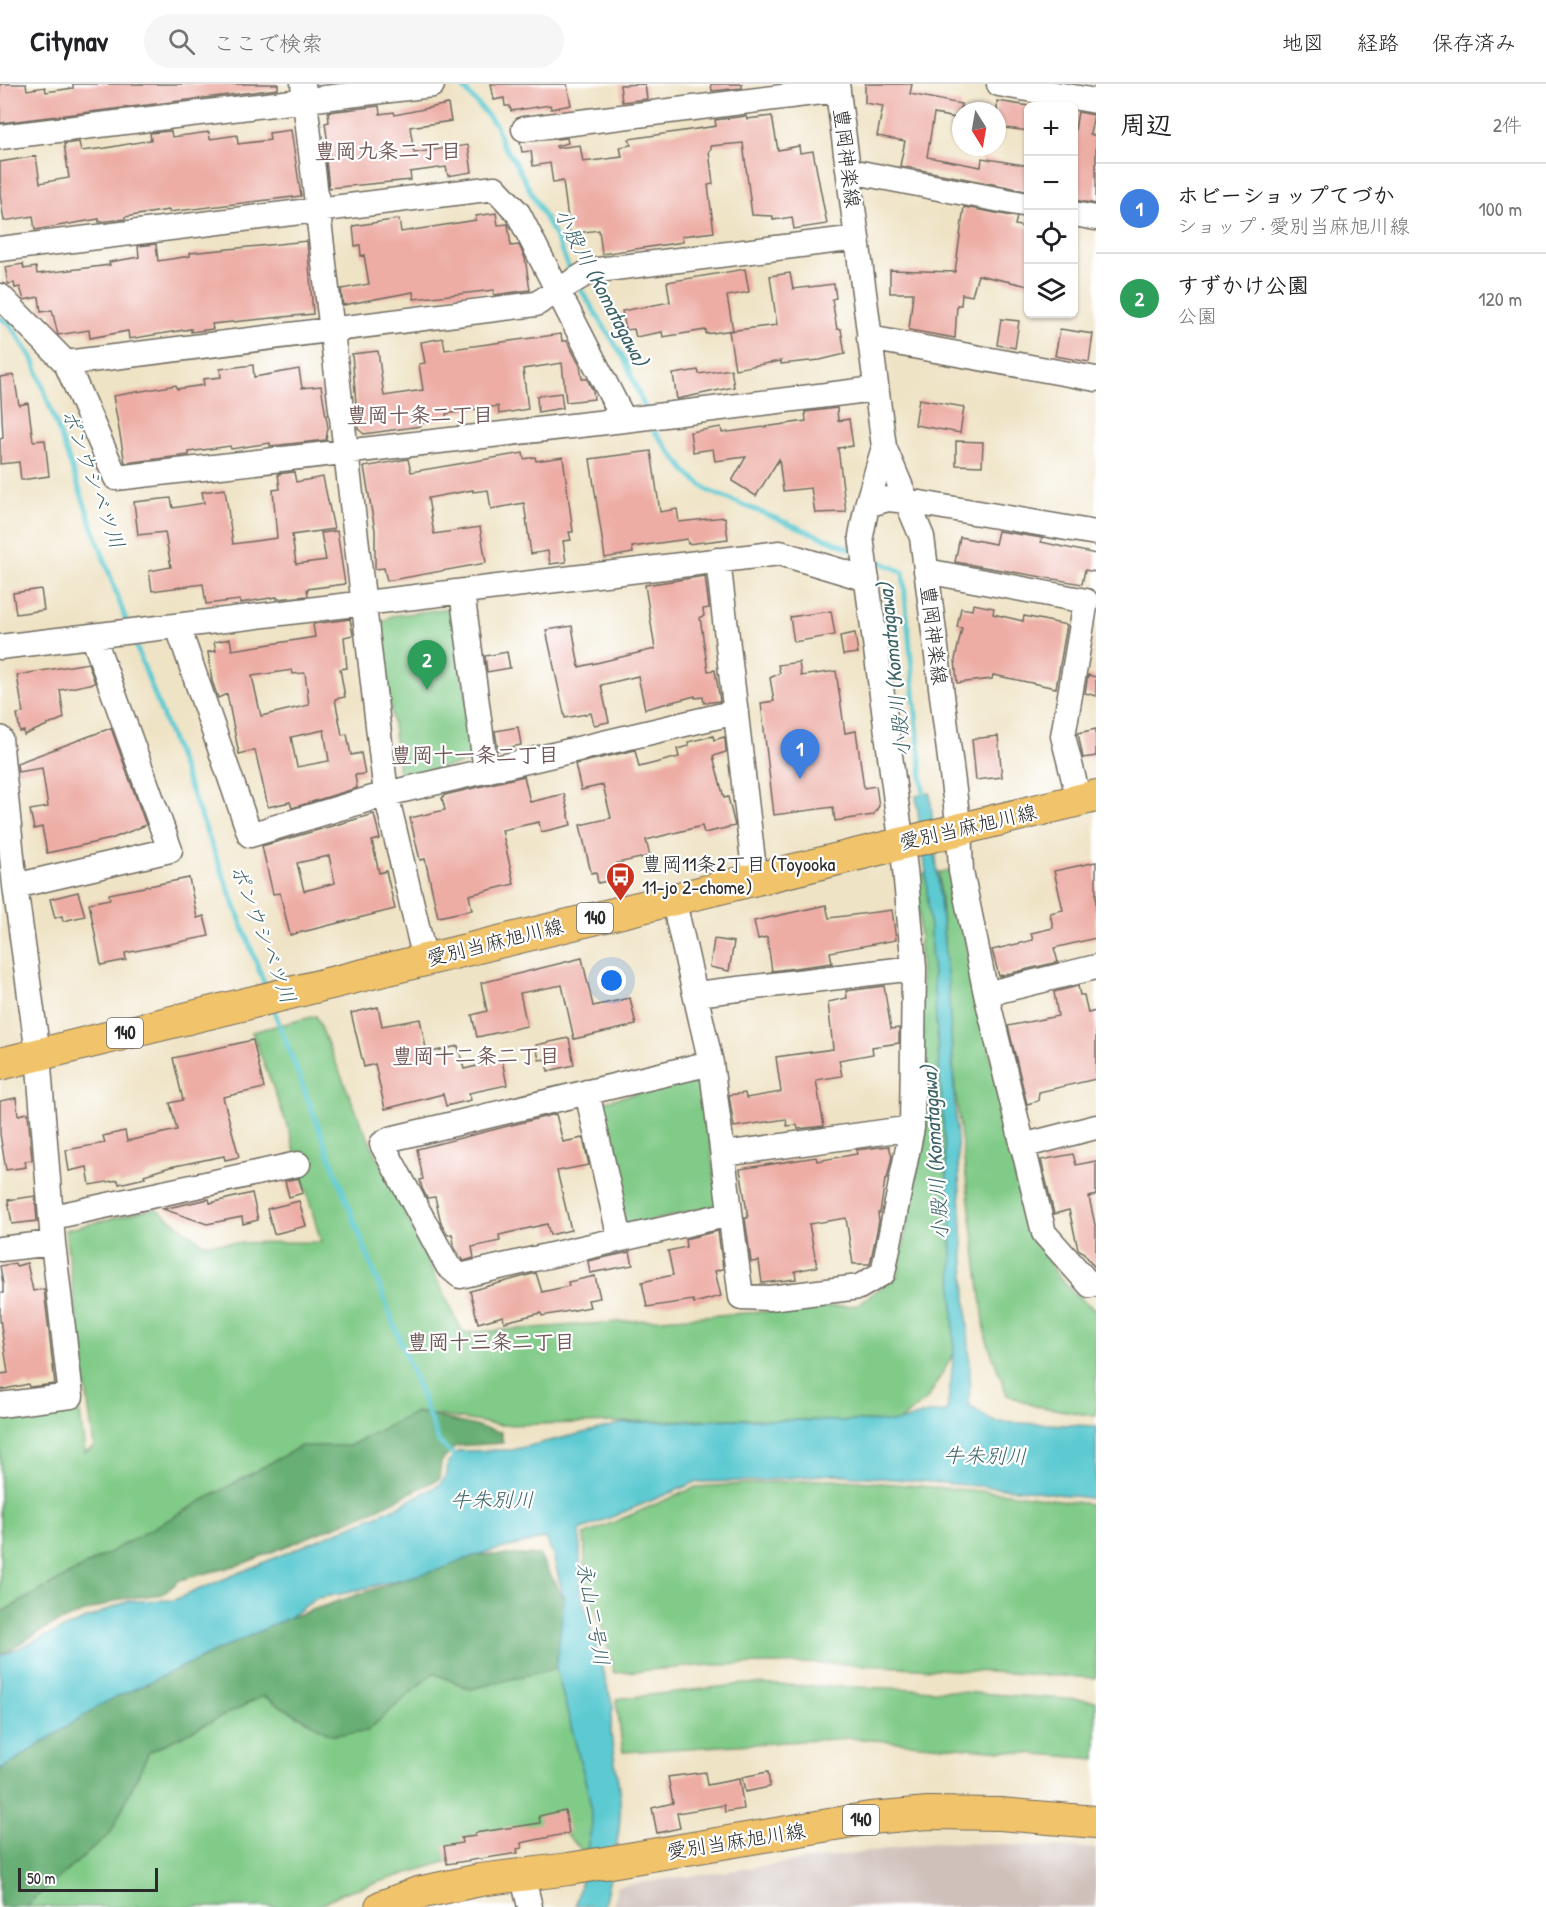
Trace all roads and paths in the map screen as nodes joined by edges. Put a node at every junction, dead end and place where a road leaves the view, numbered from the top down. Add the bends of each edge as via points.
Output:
1 (999, 84) edge
2 (432, 85) edge
3 (838, 87) edge
4 (304, 93) edge
5 (1096, 101) edge
6 (524, 129) dead end
7 (0, 137) edge
8 (850, 171) junction
9 (1024, 204) edge
10 (317, 209) junction
11 (1078, 215) edge
12 (1096, 218) edge
13 (857, 238) junction
14 (0, 249) edge
15 (560, 289) junction
16 (0, 296) edge
17 (330, 329) junction
18 (869, 339) junction
19 (66, 363) junction
20 (1096, 379) edge
21 (875, 388) junction
22 (631, 420) junction
23 (884, 447) junction
24 (345, 451) junction
25 (908, 501) junction
26 (867, 505) junction
27 (1096, 533) edge
28 (718, 560) junction
29 (866, 570) junction
30 (926, 572) junction
31 (462, 592) junction
32 (362, 603) junction
33 (178, 627) junction
34 (104, 635) junction
35 (0, 647) edge
36 (736, 712) junction
37 (0, 738) edge
38 (486, 771) junction
39 (386, 794) junction
40 (3, 798) edge
41 (1087, 798) edge
42 (953, 832) junction
43 (906, 842) junction
44 (755, 878) junction
45 (11, 898) edge
46 (673, 898) junction
47 (425, 960) junction
48 (1096, 967) edge
49 (914, 968) junction
50 (696, 994) junction
51 (986, 994) junction
52 (38, 1054) junction
53 (711, 1063) junction
54 (0, 1064) edge
55 (587, 1092) junction
56 (1096, 1127) edge
57 (912, 1128) junction
58 (1022, 1146) junction
59 (724, 1155) junction
60 (298, 1164) dead end
61 (730, 1214) junction
62 (52, 1217) junction
63 (620, 1239) junction
64 (52, 1243) junction
65 (0, 1249) edge
66 (1096, 1283) edge
67 (0, 1405) edge
68 (1096, 1822) edge
69 (522, 1874) junction
70 (381, 1907) edge
71 (530, 1907) edge

1 - 5 street
2 - 4 street
3 - 6 street
3 - 8 street, 豊岡神楽線
4 - 7 street
4 - 10 street
8 - 9 street
8 - 13 street, 豊岡神楽線
10 - 14 street
10 - 15 street via 495,188 518,213
10 - 17 street
11 - 12 street
13 - 15 street via 590,271
13 - 18 street, 豊岡神楽線
15 - 17 street via 536,304
15 - 22 street
16 - 19 street
17 - 19 street
17 - 24 street
18 - 20 street
18 - 21 street, 豊岡神楽線
19 - 24 street via 116,478
21 - 22 street
21 - 23 street, 豊岡神楽線
22 - 24 street
23 - 25 street, 豊岡神楽線
23 - 26 street, 豊岡神楽線
24 - 32 street
25 - 26 street via 888,499
25 - 27 street
25 - 30 street, 豊岡神楽線 via 922,537
26 - 29 street, 豊岡神楽線 via 861,536
28 - 29 street via 780,553
28 - 31 street
28 - 36 street
29 - 43 street, 豊岡神楽線
30 - 41 street via 1086,601 1063,736
30 - 42 street, 豊岡神楽線
31 - 32 street
31 - 38 street
32 - 33 street
32 - 39 street
33 - 34 street
33 - 39 street via 250,835
34 - 35 street
34 - 45 street via 170,850
36 - 38 street
36 - 44 street
37 - 40 street
38 - 39 street
39 - 47 street
40 - 45 street
41 - 42 main road, 愛別当麻旭川線 / 140
42 - 43 main road, 愛別当麻旭川線 / 140
42 - 51 street, 豊岡神楽線
43 - 44 main road, 愛別当麻旭川線 / 140
43 - 49 street, 豊岡神楽線
44 - 46 main road, 愛別当麻旭川線 / 140
45 - 52 street
46 - 47 main road, 愛別当麻旭川線 / 140
46 - 50 street
47 - 52 main road, 愛別当麻旭川線 / 140
48 - 51 street
49 - 50 street
49 - 57 street, 豊岡神楽線
50 - 53 street
51 - 58 street, 豊岡神楽線
52 - 54 main road, 愛別当麻旭川線 / 140
52 - 62 street
53 - 55 street
53 - 59 street
55 - 63 street
55 - 63 street via 382,1144 448,1266 460,1276
56 - 58 street
57 - 59 street
57 - 61 street, 豊岡神楽線 via 883,1273 859,1287 770,1298 741,1297
58 - 66 street, 豊岡神楽線 via 1044,1233 1090,1285
59 - 61 street
60 - 62 street
61 - 63 street
62 - 64 street
64 - 65 street
64 - 67 street via 71,1396
68 - 69 main road, 愛別当麻旭川線 / 140 via 1000,1814 928,1813 870,1818
69 - 70 main road, 愛別当麻旭川線 / 140 via 418,1893
69 - 71 street

